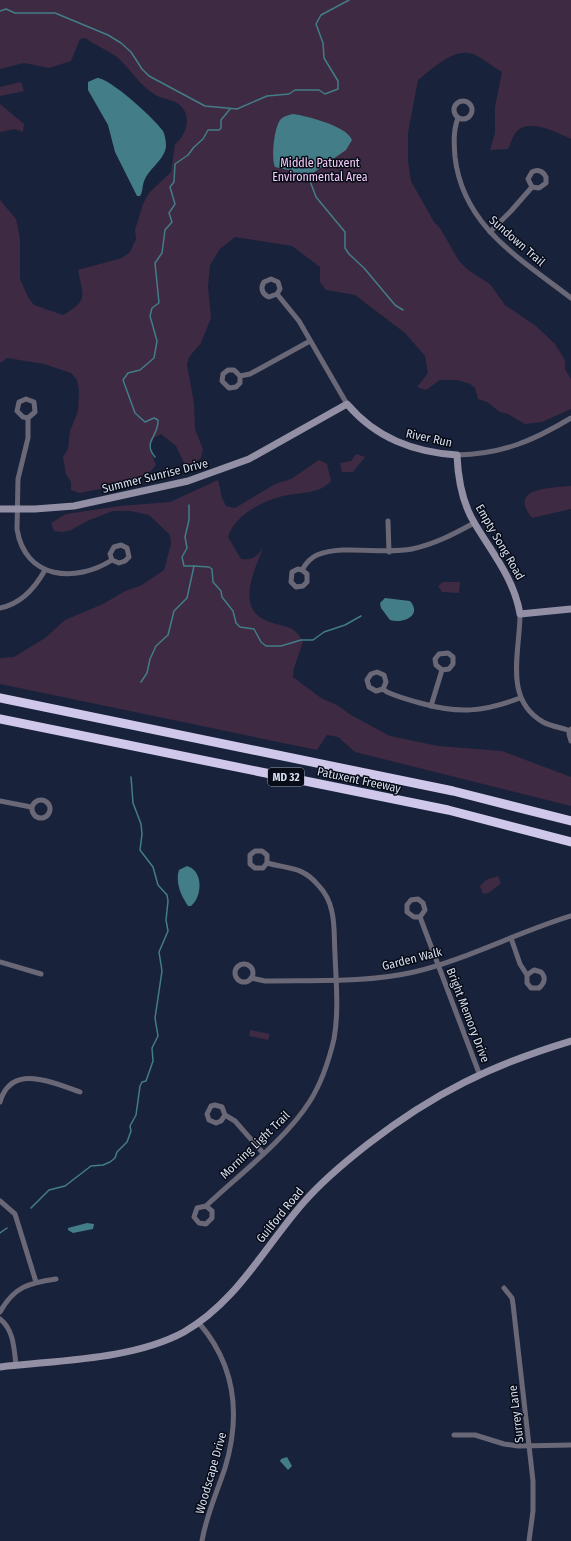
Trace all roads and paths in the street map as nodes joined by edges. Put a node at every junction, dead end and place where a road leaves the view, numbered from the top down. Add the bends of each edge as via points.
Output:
1 (458, 118) dead end
2 (532, 187) dead end
3 (490, 232) junction
4 (278, 294) dead end
5 (571, 298) edge
6 (310, 341) junction
7 (240, 376) dead end
8 (347, 404) junction
9 (28, 418) dead end
10 (571, 418) edge
11 (457, 456) junction
12 (0, 509) edge
13 (17, 509) junction
14 (388, 521) dead end
15 (474, 523) junction
16 (389, 552) junction
17 (112, 560) dead end
18 (45, 570) junction
19 (302, 570) dead end
20 (0, 608) edge
21 (571, 609) edge
22 (520, 614) junction
23 (442, 670) dead end
24 (383, 689) dead end
25 (0, 698) edge
26 (520, 698) junction
27 (431, 706) junction
28 (0, 719) edge
29 (570, 730) edge
30 (571, 741) edge
31 (0, 801) edge
32 (31, 807) dead end
33 (571, 821) edge
34 (571, 842) edge
35 (267, 864) dead end
36 (420, 916) dead end
37 (571, 916) edge
38 (511, 938) junction
39 (0, 962) edge
40 (438, 964) junction
41 (41, 974) dead end
42 (527, 975) dead end
43 (251, 978) dead end
44 (336, 979) junction
45 (571, 1041) edge
46 (479, 1073) junction
47 (80, 1092) dead end
48 (0, 1102) edge
49 (225, 1115) dead end
50 (263, 1153) junction
51 (0, 1201) edge
52 (206, 1206) dead end
53 (56, 1279) dead end
54 (36, 1282) junction
55 (504, 1288) dead end
56 (0, 1312) edge
57 (0, 1320) edge
58 (199, 1323) junction
59 (16, 1365) junction
60 (0, 1367) edge
61 (454, 1436) dead end
62 (530, 1445) junction
63 (571, 1445) edge
64 (202, 1541) edge
65 (529, 1541) edge

1 - 3 street, Sundown Trail via 454,134 456,164 461,184 474,213
2 - 3 street
3 - 5 street, Sundown Trail
4 - 6 street, River Run via 292,310
6 - 7 street via 250,374
6 - 8 street, River Run
8 - 11 street, River Run via 373,430 398,443 422,451
8 - 13 street, Summer Sunrise Drive via 249,459 188,481 74,506
9 - 13 street via 28,438 18,479
10 - 11 street, River Run via 514,447 491,453
11 - 15 street, Empty Song Road via 461,491
12 - 13 street, Summer Sunrise Drive
13 - 18 street via 17,529 21,544 32,560
14 - 16 street
15 - 16 street via 433,543
15 - 22 street, Empty Song Road via 509,576
16 - 19 street via 326,553 312,557
17 - 18 street via 96,569 78,574
18 - 20 street via 28,594 13,604
21 - 22 street
22 - 26 street, Empty Song Road via 516,677
23 - 27 street
24 - 27 street via 395,696
25 - 33 highway, Patuxent Freeway / MD 32 via 453,791
26 - 27 street via 497,707 471,711 445,710
26 - 29 street, Empty Song Road via 538,719 548,725
28 - 34 highway, Patuxent Freeway / MD 32 via 448,810
29 - 30 street, Empty Song Road
31 - 32 street
35 - 44 street, Morning Light Trail via 288,867 306,874 325,894 334,921
36 - 40 street, Bright Memory Drive
37 - 38 street, Garden Walk
38 - 40 street, Garden Walk
38 - 42 street via 520,964
39 - 41 street
40 - 44 street, Garden Walk via 398,975
40 - 46 street, Bright Memory Drive
43 - 44 street, Garden Walk via 265,981
44 - 50 street, Morning Light Trail via 336,1023 326,1069 310,1100 293,1124
45 - 46 street, Guilford Road
46 - 58 street, Guilford Road via 409,1114 335,1170 304,1201 230,1296
47 - 48 street via 39,1078 26,1078 8,1087
49 - 50 street via 235,1122
50 - 52 street, Morning Light Trail
51 - 54 street via 14,1214
53 - 54 street
54 - 56 street via 12,1294
55 - 62 street, Surrey Lane via 512,1298 513,1304
57 - 59 street via 6,1325 12,1337
58 - 59 street, Guilford Road via 144,1349
58 - 64 street, Woodscape Drive via 212,1339 223,1360 232,1391 234,1417 229,1453
59 - 60 street, Guilford Road
61 - 62 street via 475,1435 504,1444
62 - 63 street
62 - 65 street, Surrey Lane via 533,1497

